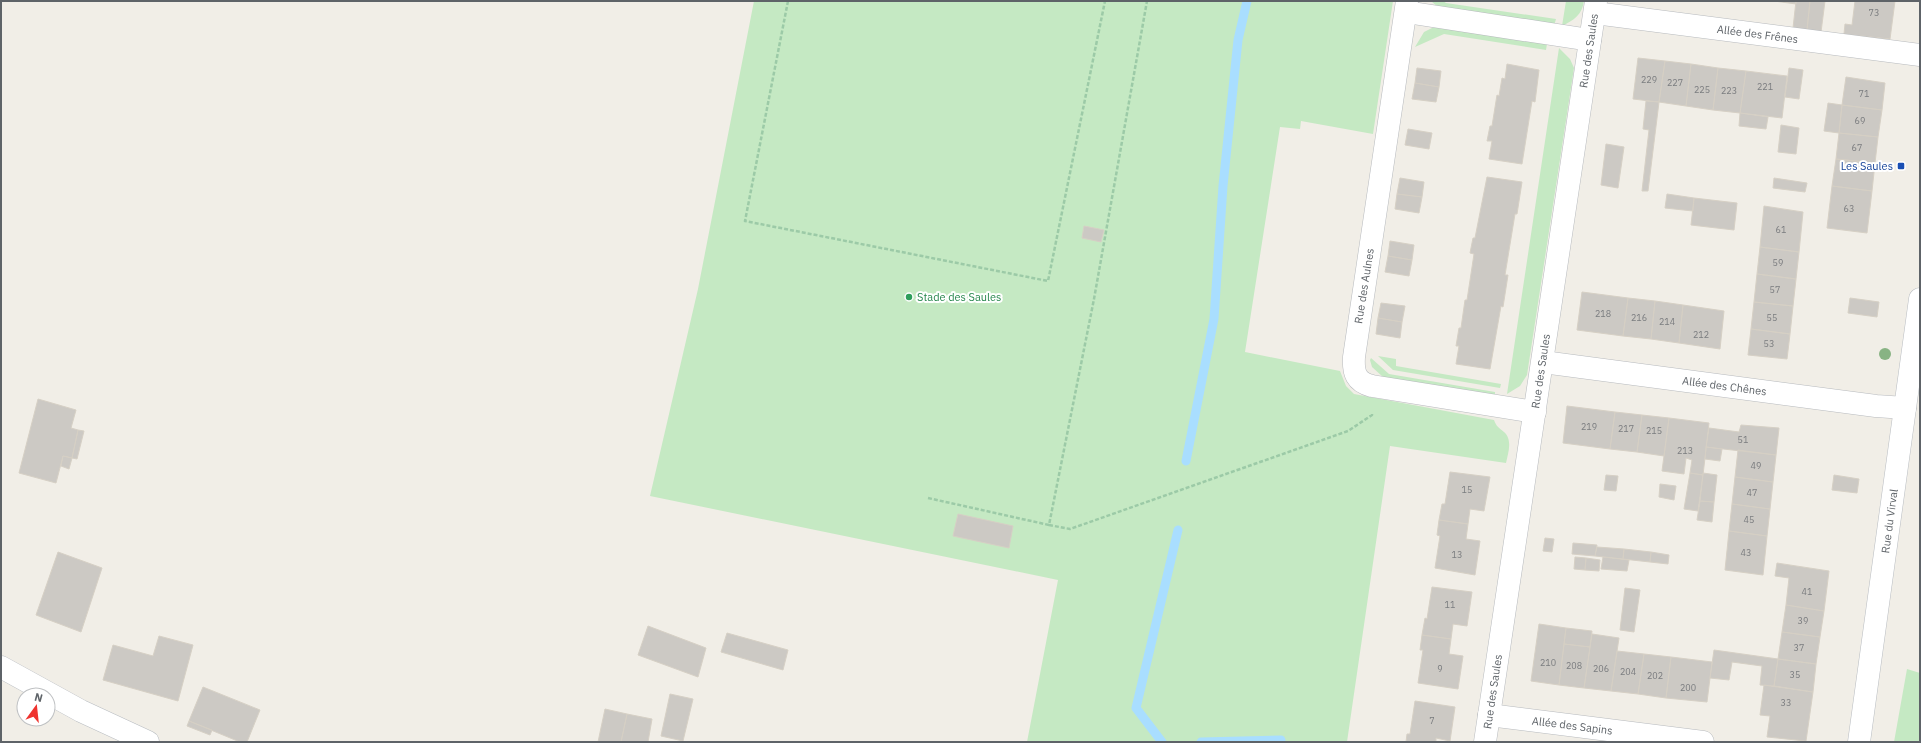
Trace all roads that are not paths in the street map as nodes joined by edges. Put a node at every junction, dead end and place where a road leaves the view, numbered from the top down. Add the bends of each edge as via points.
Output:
1 (1407, 7) edge
2 (1596, 7) edge
3 (1590, 40) junction
4 (1920, 55) edge
5 (1920, 299) edge
6 (1543, 362) junction
7 (1905, 408) junction
8 (1535, 412) junction
9 (1, 666) edge
10 (1489, 715) junction
11 (148, 742) edge
12 (1485, 742) edge
13 (1703, 742) edge
14 (1859, 742) edge

1 - 3 street, Rue des Aulnes
1 - 8 street, Rue des Aulnes via 1353,364 1355,375 1366,385
2 - 3 street, Rue des Saules
2 - 4 street, Allée des Frênes
3 - 6 street, Rue des Saules
5 - 7 street, Rue du Virval
6 - 7 street, Allée des Chênes
6 - 8 street, Rue des Saules
7 - 14 street, Rue du Virval
8 - 10 street, Rue des Saules
9 - 11 street via 81,711
10 - 12 street, Rue des Saules
10 - 13 street, Allée des Sapins

